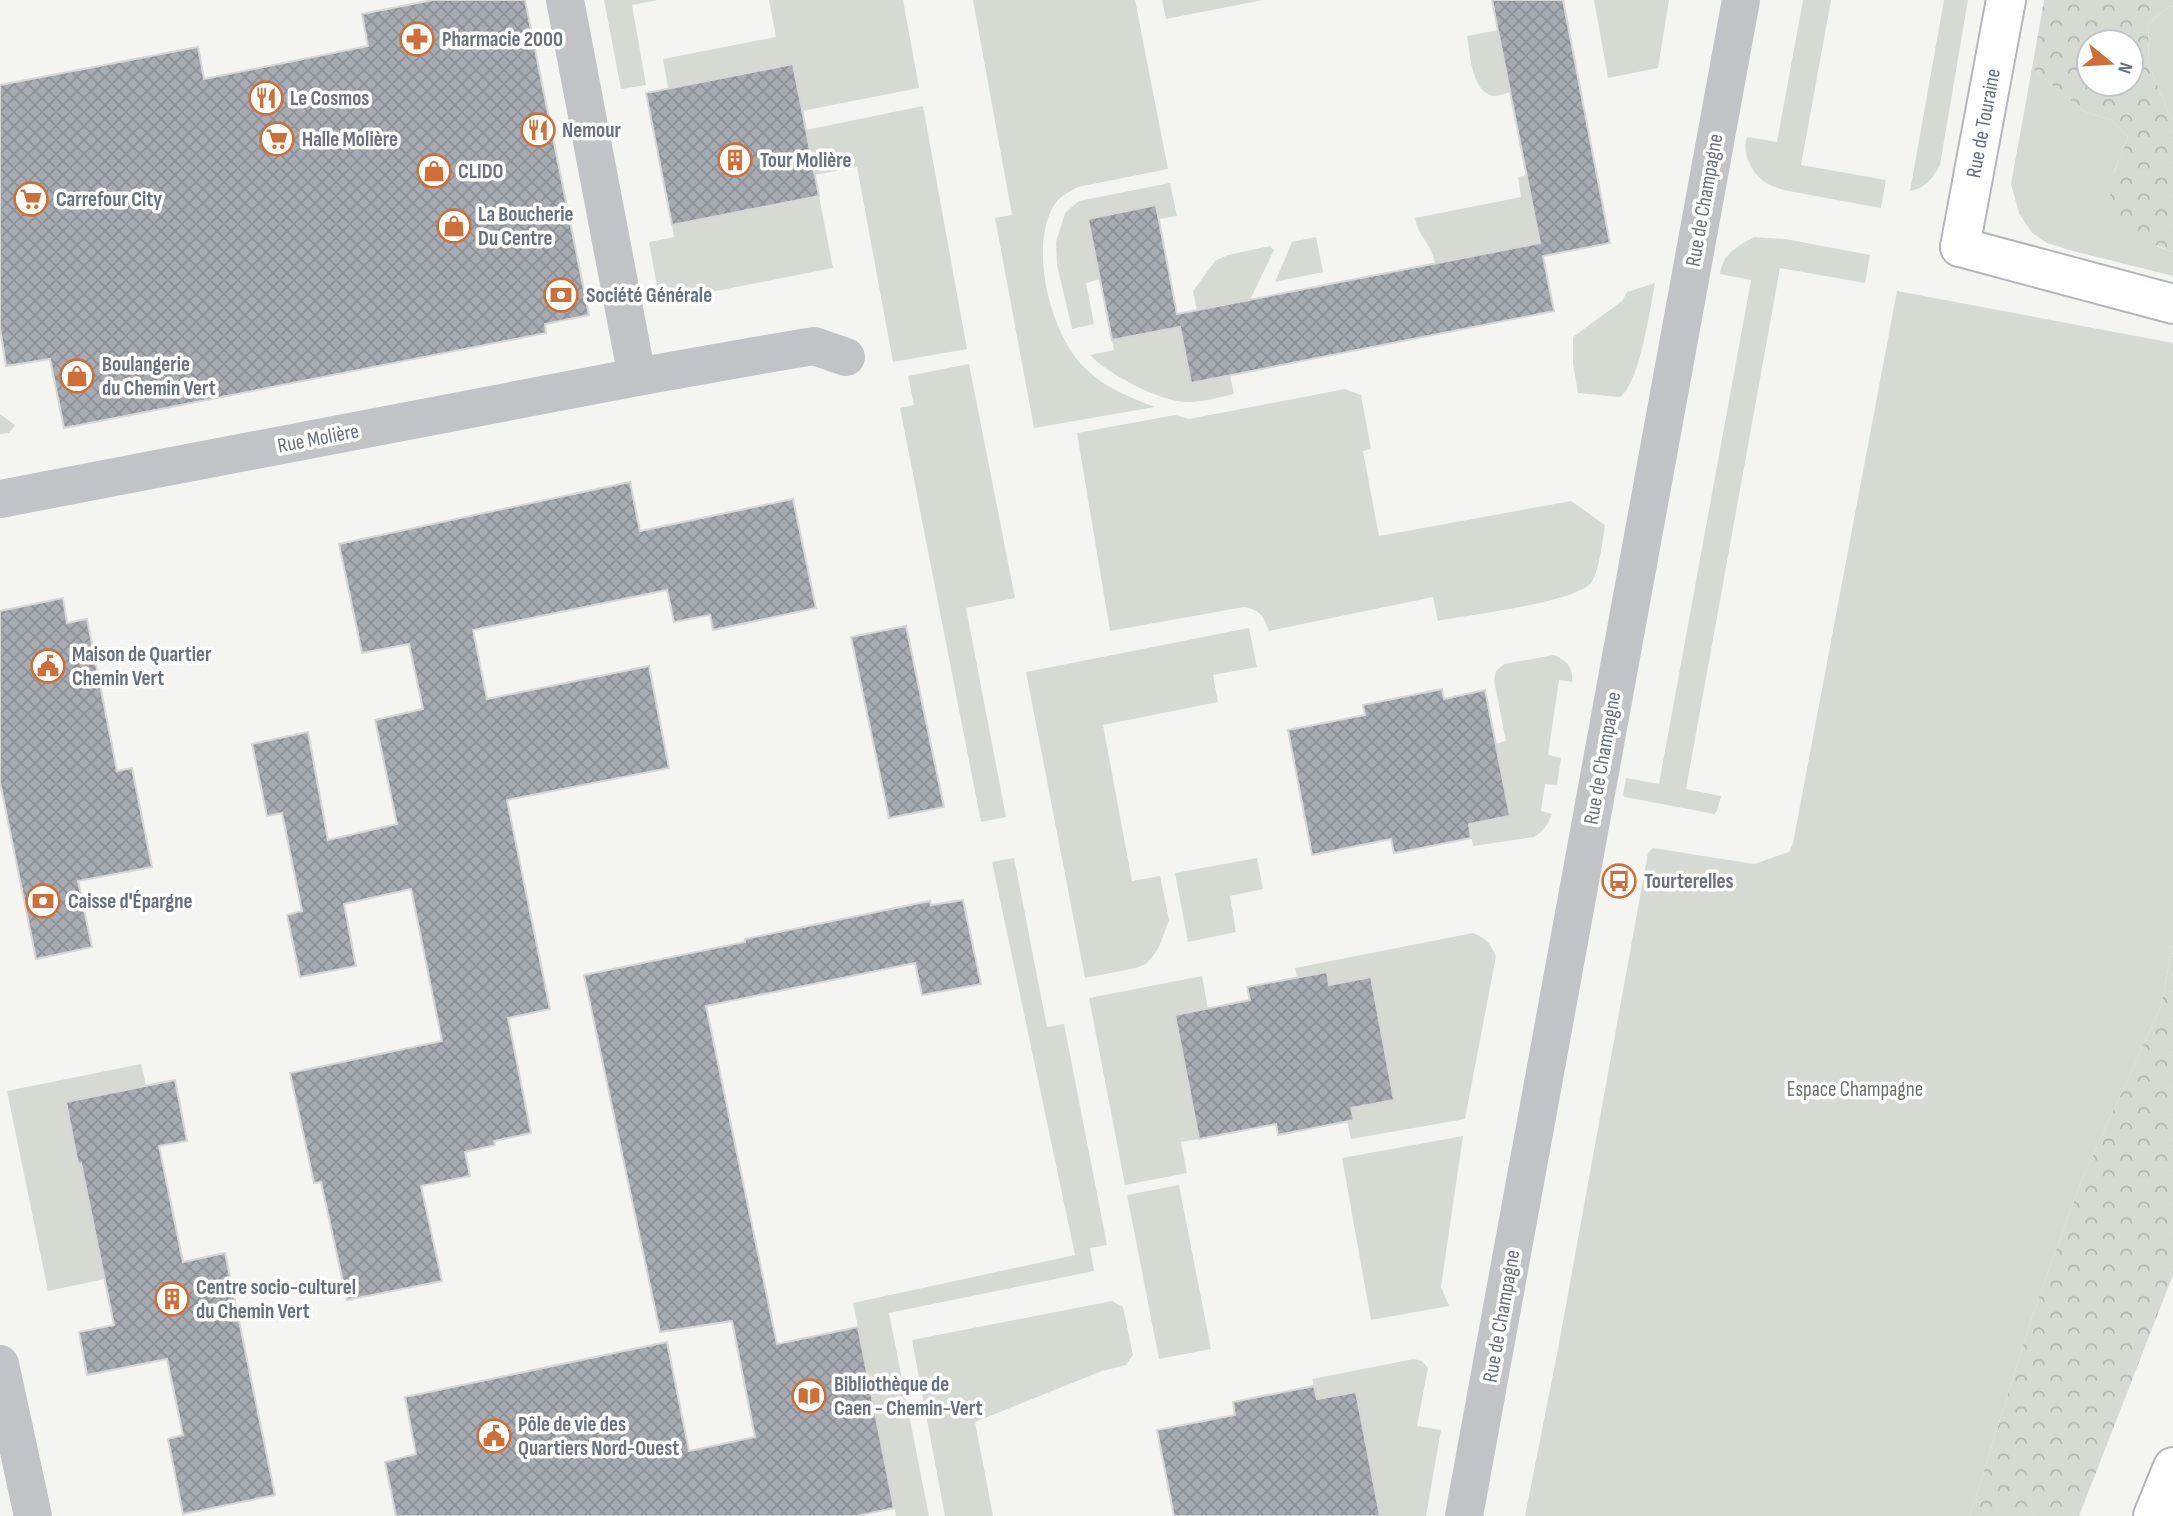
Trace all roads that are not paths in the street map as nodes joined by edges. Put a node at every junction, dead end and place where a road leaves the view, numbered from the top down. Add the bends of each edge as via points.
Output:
1 (565, 0) edge
2 (1741, 0) edge
3 (2007, 0) edge
4 (2173, 304) edge
5 (846, 357) dead end
6 (637, 377) junction
7 (0, 499) edge
8 (0, 1364) edge
9 (2173, 1467) edge
10 (33, 1516) edge
11 (1464, 1516) edge
12 (2153, 1516) edge

1 - 6 street
2 - 11 street, Rue de Champagne
3 - 4 main road, Rue de Touraine via 1960,247
5 - 6 street, Rue Molière via 814,346
6 - 7 street, Rue Molière
8 - 10 street
9 - 12 main road

